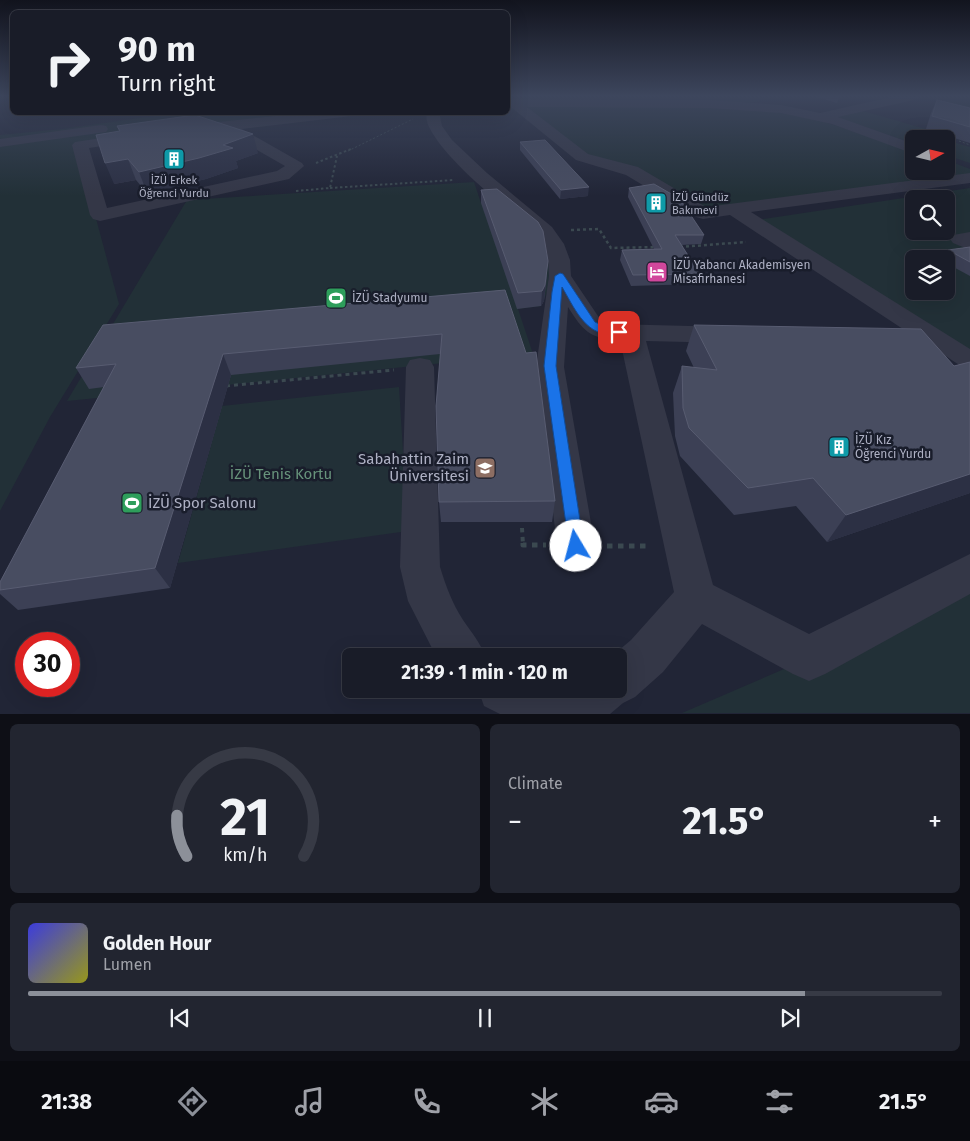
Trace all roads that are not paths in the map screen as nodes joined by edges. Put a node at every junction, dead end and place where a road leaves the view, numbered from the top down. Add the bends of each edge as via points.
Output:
1 (102, 129) edge
2 (231, 129) edge
3 (438, 129) edge
4 (546, 129) edge
5 (857, 129) edge
6 (154, 134) edge
7 (0, 143) edge
8 (905, 146) edge
9 (955, 163) edge
10 (970, 169) edge
11 (970, 178) edge
12 (733, 209) junction
13 (970, 238) edge
14 (970, 244) edge
15 (560, 276) junction
16 (631, 332) junction
17 (750, 336) edge
18 (868, 340) edge
19 (941, 342) junction
20 (970, 361) edge
21 (420, 368) road end
22 (576, 546) dead end
23 (970, 573) edge
24 (696, 598) junction
25 (457, 648) edge
26 (627, 674) edge
27 (523, 698) edge
28 (591, 698) edge

1 - 7 street
2 - 6 street via 296,166 283,175 100,215 80,145
3 - 15 street via 447,143 481,177 545,231 556,252
4 - 12 street via 582,157 632,171 703,213
5 - 8 street
9 - 10 street
11 - 12 street
12 - 19 street
13 - 14 street via 960,240
15 - 16 street via 591,324 608,332
15 - 22 street via 550,366
16 - 17 street
16 - 24 street
18 - 19 street
19 - 20 street
21 - 25 street via 420,567 429,601
23 - 24 street via 809,658
24 - 26 street via 647,656
27 - 28 street via 548,705

